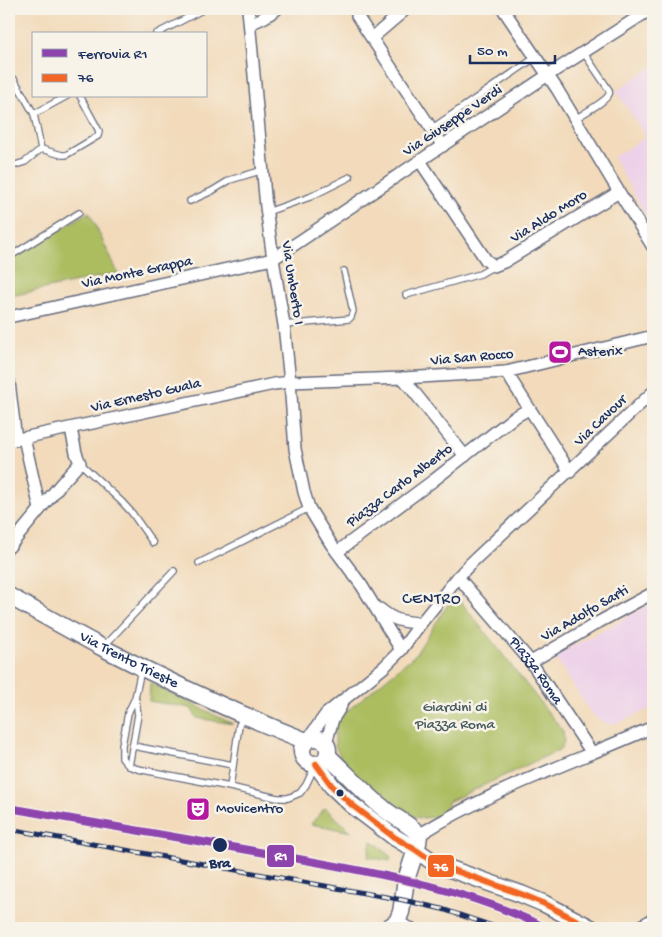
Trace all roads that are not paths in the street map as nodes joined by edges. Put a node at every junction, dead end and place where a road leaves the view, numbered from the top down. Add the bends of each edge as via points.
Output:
1 (204, 9) edge
2 (248, 9) edge
3 (277, 9) edge
4 (406, 9) edge
5 (503, 9) edge
6 (651, 9) edge
7 (357, 16) dead end
8 (250, 24) junction
9 (160, 32) edge
10 (372, 38) junction
11 (584, 52) junction
12 (536, 57) junction
13 (548, 75) junction
14 (9, 80) edge
15 (63, 98) edge
16 (81, 98) edge
17 (34, 114) junction
18 (575, 118) junction
19 (431, 129) junction
20 (443, 146) junction
21 (41, 150) junction
22 (420, 162) junction
23 (9, 167) edge
24 (263, 170) junction
25 (350, 177) dead end
26 (619, 192) junction
27 (190, 201) dead end
28 (267, 212) junction
29 (78, 214) dead end
30 (653, 247) edge
31 (9, 257) edge
32 (273, 259) junction
33 (494, 266) junction
34 (344, 271) dead end
35 (406, 295) dead end
36 (9, 317) edge
37 (284, 325) junction
38 (653, 336) edge
39 (506, 372) junction
40 (403, 378) junction
41 (9, 382) edge
42 (290, 382) junction
43 (653, 392) edge
44 (530, 409) junction
45 (71, 429) junction
46 (16, 440) edge
47 (465, 456) junction
48 (80, 463) junction
49 (570, 472) junction
50 (309, 508) junction
51 (40, 509) junction
52 (153, 543) dead end
53 (9, 547) edge
54 (337, 552) junction
55 (200, 563) dead end
56 (174, 571) dead end
57 (458, 577) junction
58 (653, 593) edge
59 (9, 596) edge
60 (372, 600) junction
61 (421, 623) junction
62 (103, 648) junction
63 (401, 650) junction
64 (531, 662) junction
65 (142, 668) junction
66 (135, 698) junction
67 (344, 700) junction
68 (245, 719) junction
69 (653, 727) edge
70 (305, 744) junction
71 (133, 746) junction
72 (592, 753) junction
73 (323, 754) junction
74 (233, 765) junction
75 (129, 766) junction
76 (230, 787) junction
77 (394, 837) junction
78 (418, 842) junction
79 (406, 880) junction
80 (653, 919) edge
81 (398, 926) edge
82 (591, 928) edge
83 (638, 928) edge

1 - 9 lane
2 - 8 street, Via Umberto I
3 - 8 street
4 - 10 street
5 - 12 street
6 - 11 street, Via Giuseppe Verdi
7 - 10 street
8 - 24 street, Via Umberto I
10 - 19 street
11 - 13 street, Via Giuseppe Verdi
11 - 18 lane via 610,93 599,104
12 - 13 street
12 - 19 lane
13 - 18 street
13 - 20 street, Via Giuseppe Verdi
14 - 17 lane via 14,79
15 - 17 lane
16 - 21 lane via 99,132 98,136 62,156
17 - 21 lane
18 - 26 street
19 - 20 street
20 - 22 street, Via Giuseppe Verdi
21 - 23 lane via 25,162
22 - 32 street, Via Giuseppe Verdi
22 - 33 street via 486,260
24 - 27 lane via 230,180
24 - 28 street, Via Umberto I
25 - 28 lane via 310,197
26 - 30 street
26 - 33 street, Via Aldo Moro
28 - 32 street, Via Umberto I
29 - 31 lane
32 - 36 street, Via Monte Grappa
32 - 37 street, Via Umberto I
33 - 35 lane, Via Aldo Moro via 480,274
34 - 37 lane via 353,311 349,319
37 - 42 street, Via Umberto I
38 - 39 street, Via San Rocco
39 - 40 street, Via San Rocco
39 - 44 street
40 - 42 street, Via San Rocco
40 - 47 street
41 - 46 street
42 - 45 street, Via Ernesto Guala
42 - 50 street, Via Umberto I via 295,449
43 - 49 street, Via Cavour
44 - 47 street, Piazza Carlo Alberto via 513,418
44 - 49 street
45 - 46 street, Via Ernesto Guala
45 - 48 street
46 - 51 street
47 - 54 street, Piazza Carlo Alberto
48 - 51 street
48 - 52 lane via 122,502
49 - 57 street
50 - 54 street, Via Umberto I
50 - 55 lane
51 - 53 street
54 - 60 street
56 - 62 lane
57 - 61 street
57 - 64 street, Piazza Roma
58 - 64 street, Via Adolfo Sarti
59 - 62 main road, Via Trento Trieste
60 - 61 street via 389,617
60 - 63 street
61 - 63 street
62 - 65 main road, Via Trento Trieste
63 - 67 street
64 - 72 street, Piazza Roma
65 - 66 lane
65 - 68 main road, Via Trento Trieste
66 - 71 lane via 138,715
66 - 75 lane via 122,745 122,758
67 - 70 street via 326,714
67 - 73 street via 333,719
68 - 70 main road, Via Trento Trieste
68 - 74 lane
69 - 72 street
70 - 73 main road via 316,737 323,740
70 - 73 main road, Via Trento Trieste via 305,760 308,762
71 - 74 lane
71 - 75 lane
72 - 78 street via 534,776 443,820
73 - 76 lane via 300,793 288,798
73 - 77 main road via 332,786
73 - 78 main road via 389,813 414,828
74 - 76 lane
75 - 76 lane
77 - 78 main road
77 - 79 main road via 403,854
78 - 79 main road
78 - 82 main road via 436,864 521,894
79 - 81 main road
80 - 83 street

